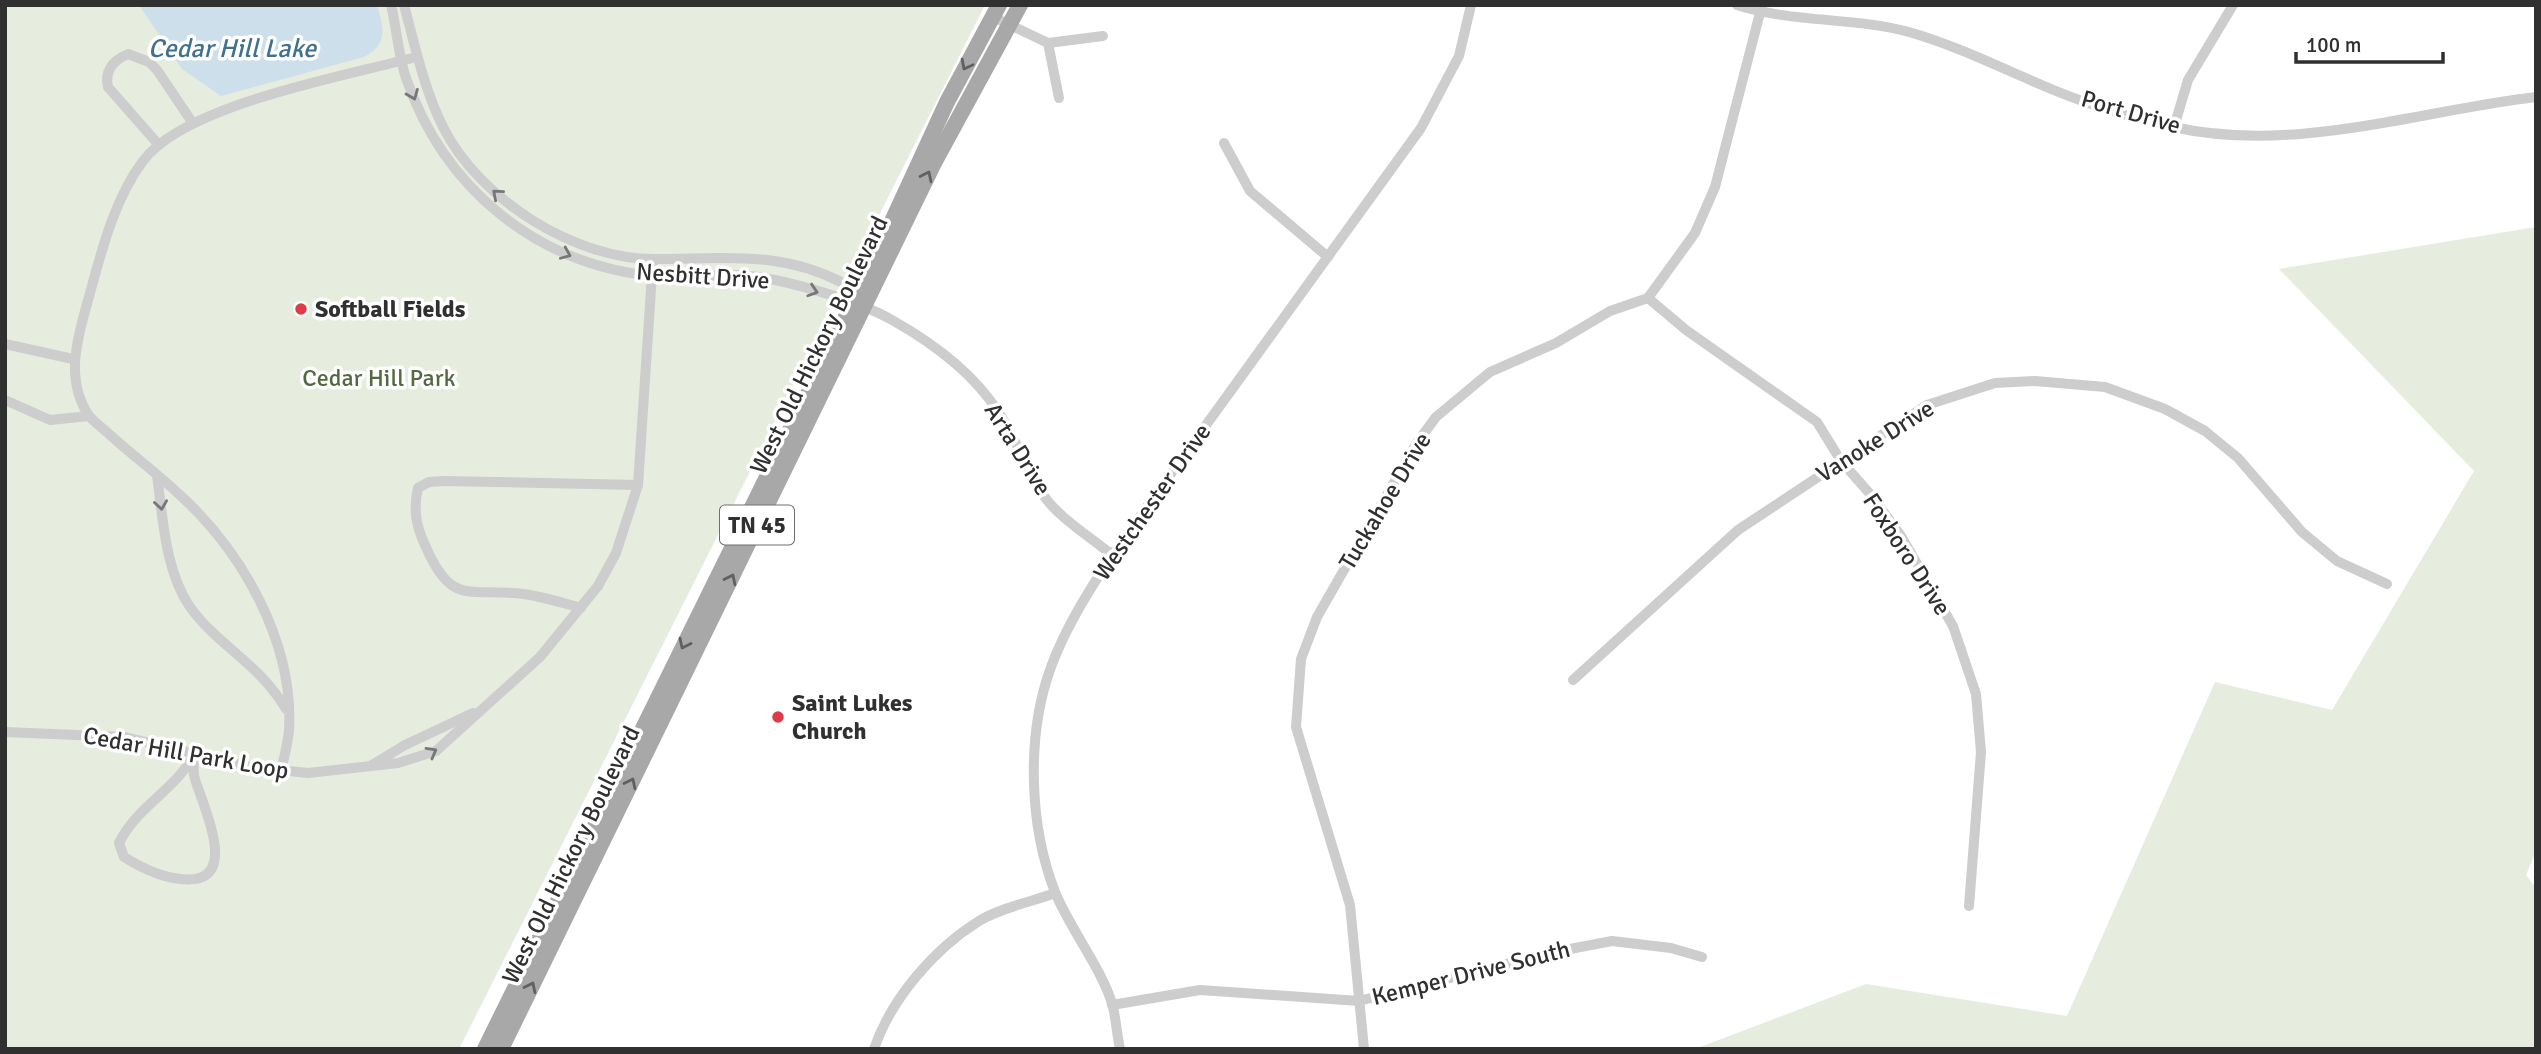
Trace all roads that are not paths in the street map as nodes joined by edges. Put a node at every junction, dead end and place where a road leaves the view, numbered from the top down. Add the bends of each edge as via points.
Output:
1 (391, 5) edge
2 (404, 5) edge
3 (1020, 5) edge
4 (1471, 5) edge
5 (1737, 5) edge
6 (2233, 5) edge
7 (1761, 9) edge
8 (995, 11) edge
9 (1007, 26) junction
10 (1103, 36) dead end
11 (1048, 43) junction
12 (416, 57) junction
13 (402, 61) junction
14 (2536, 97) edge
15 (1059, 98) dead end
16 (192, 122) junction
17 (2174, 127) junction
18 (1224, 143) dead end
19 (158, 144) junction
20 (1328, 257) junction
21 (653, 259) junction
22 (652, 277) junction
23 (1648, 298) junction
24 (858, 303) junction
25 (5, 344) edge
26 (73, 359) junction
27 (5, 400) edge
28 (89, 416) junction
29 (1841, 461) junction
30 (158, 476) junction
31 (638, 485) junction
32 (1112, 555) junction
33 (2387, 584) dead end
34 (582, 608) junction
35 (1573, 680) dead end
36 (493, 702) junction
37 (288, 712) junction
38 (5, 732) edge
39 (195, 753) junction
40 (367, 768) junction
41 (281, 771) junction
42 (1055, 893) junction
43 (1969, 906) dead end
44 (1702, 957) dead end
45 (1359, 1001) junction
46 (1112, 1005) junction
47 (485, 1049) edge
48 (501, 1049) edge
49 (874, 1049) edge
50 (1120, 1049) edge
51 (1364, 1049) edge

1 - 13 street, Nesbitt Drive
2 - 12 street, Nesbitt Drive
3 - 9 main road, West Old Hickory Boulevard / TN 45
4 - 20 street, Westchester Drive via 1459,56 1435,103
5 - 7 street, Port Drive
6 - 17 street via 2188,80
7 - 17 street, Port Drive via 1917,34 2038,84
7 - 23 street via 1715,187 1695,233
8 - 9 street
8 -> 24 main road, West Old Hickory Boulevard / TN 45
9 - 11 street
24 -> 9 main road, West Old Hickory Boulevard / TN 45
10 - 11 street
11 - 15 street
12 - 13 street
21 -> 12 street, Nesbitt Drive via 567,238 526,217 491,189 442,126
13 - 16 street via 233,106
13 -> 22 street, Nesbitt Drive via 424,121 443,154 465,184 495,212 566,255
14 - 17 street, Port Drive via 2345,129 2270,136
16 - 19 street
16 - 19 street via 149,62 128,54 119,58 108,72 108,87
18 - 20 street via 1250,191
19 - 26 street via 143,161 113,219
20 - 32 street, Westchester Drive
21 - 22 street, Cedar Hill Park Loop
21 - 24 street, Nesbitt Drive via 737,256 781,261 843,283
22 -> 24 street, Nesbitt Drive via 753,276
22 - 31 street, Cedar Hill Park Loop
23 - 29 street, Foxboro Drive via 1817,422
23 - 45 street, Tuckahoe Drive via 1490,372 1436,417 1317,617 1301,659 1296,727 1350,905
24 - 32 street, Arta Drive via 944,351 999,411 1046,499
24 -> 47 main road, West Old Hickory Boulevard / TN 45
48 -> 24 main road, West Old Hickory Boulevard / TN 45
25 - 26 street
26 - 28 street
27 - 28 street via 50,420
28 - 30 street
29 - 33 street, Vanoke Drive via 1927,405 1995,383 2105,387 2165,409 2205,431 2238,458 2303,534 2337,561
29 - 35 street, Vanoke Drive via 1738,530
29 - 43 street, Foxboro Drive via 1909,550 1953,626 1969,668 1981,752
30 - 37 street via 203,518 248,582 278,643
30 -> 37 street via 180,589 191,607 263,676
31 - 34 street, Cedar Hill Park Loop via 616,553
31 - 34 street via 444,481 418,488 415,515 438,575 446,581 475,594 525,594
32 - 42 street, Westchester Drive via 1073,615 1050,669 1038,722 1034,782 1042,852
34 - 36 street, Cedar Hill Park Loop
36 - 40 street, Cedar Hill Park Loop
40 -> 36 street, Cedar Hill Park Loop via 426,757
37 - 41 street
38 - 39 street, Cedar Hill Park Loop via 125,737
39 - 39 street via 181,778 126,829 119,843 124,857 144,869 186,880 202,878 210,871 216,849 194,777
39 - 41 street, Cedar Hill Park Loop
40 - 41 street, Cedar Hill Park Loop
42 - 46 street, Westchester Drive
42 - 49 street via 981,920 945,947 894,1006
44 - 45 street, Kemper Drive South via 1612,941
45 - 46 street, Kemper Drive South via 1200,990
45 - 51 street, Tuckahoe Drive
46 - 50 street, Westchester Drive

